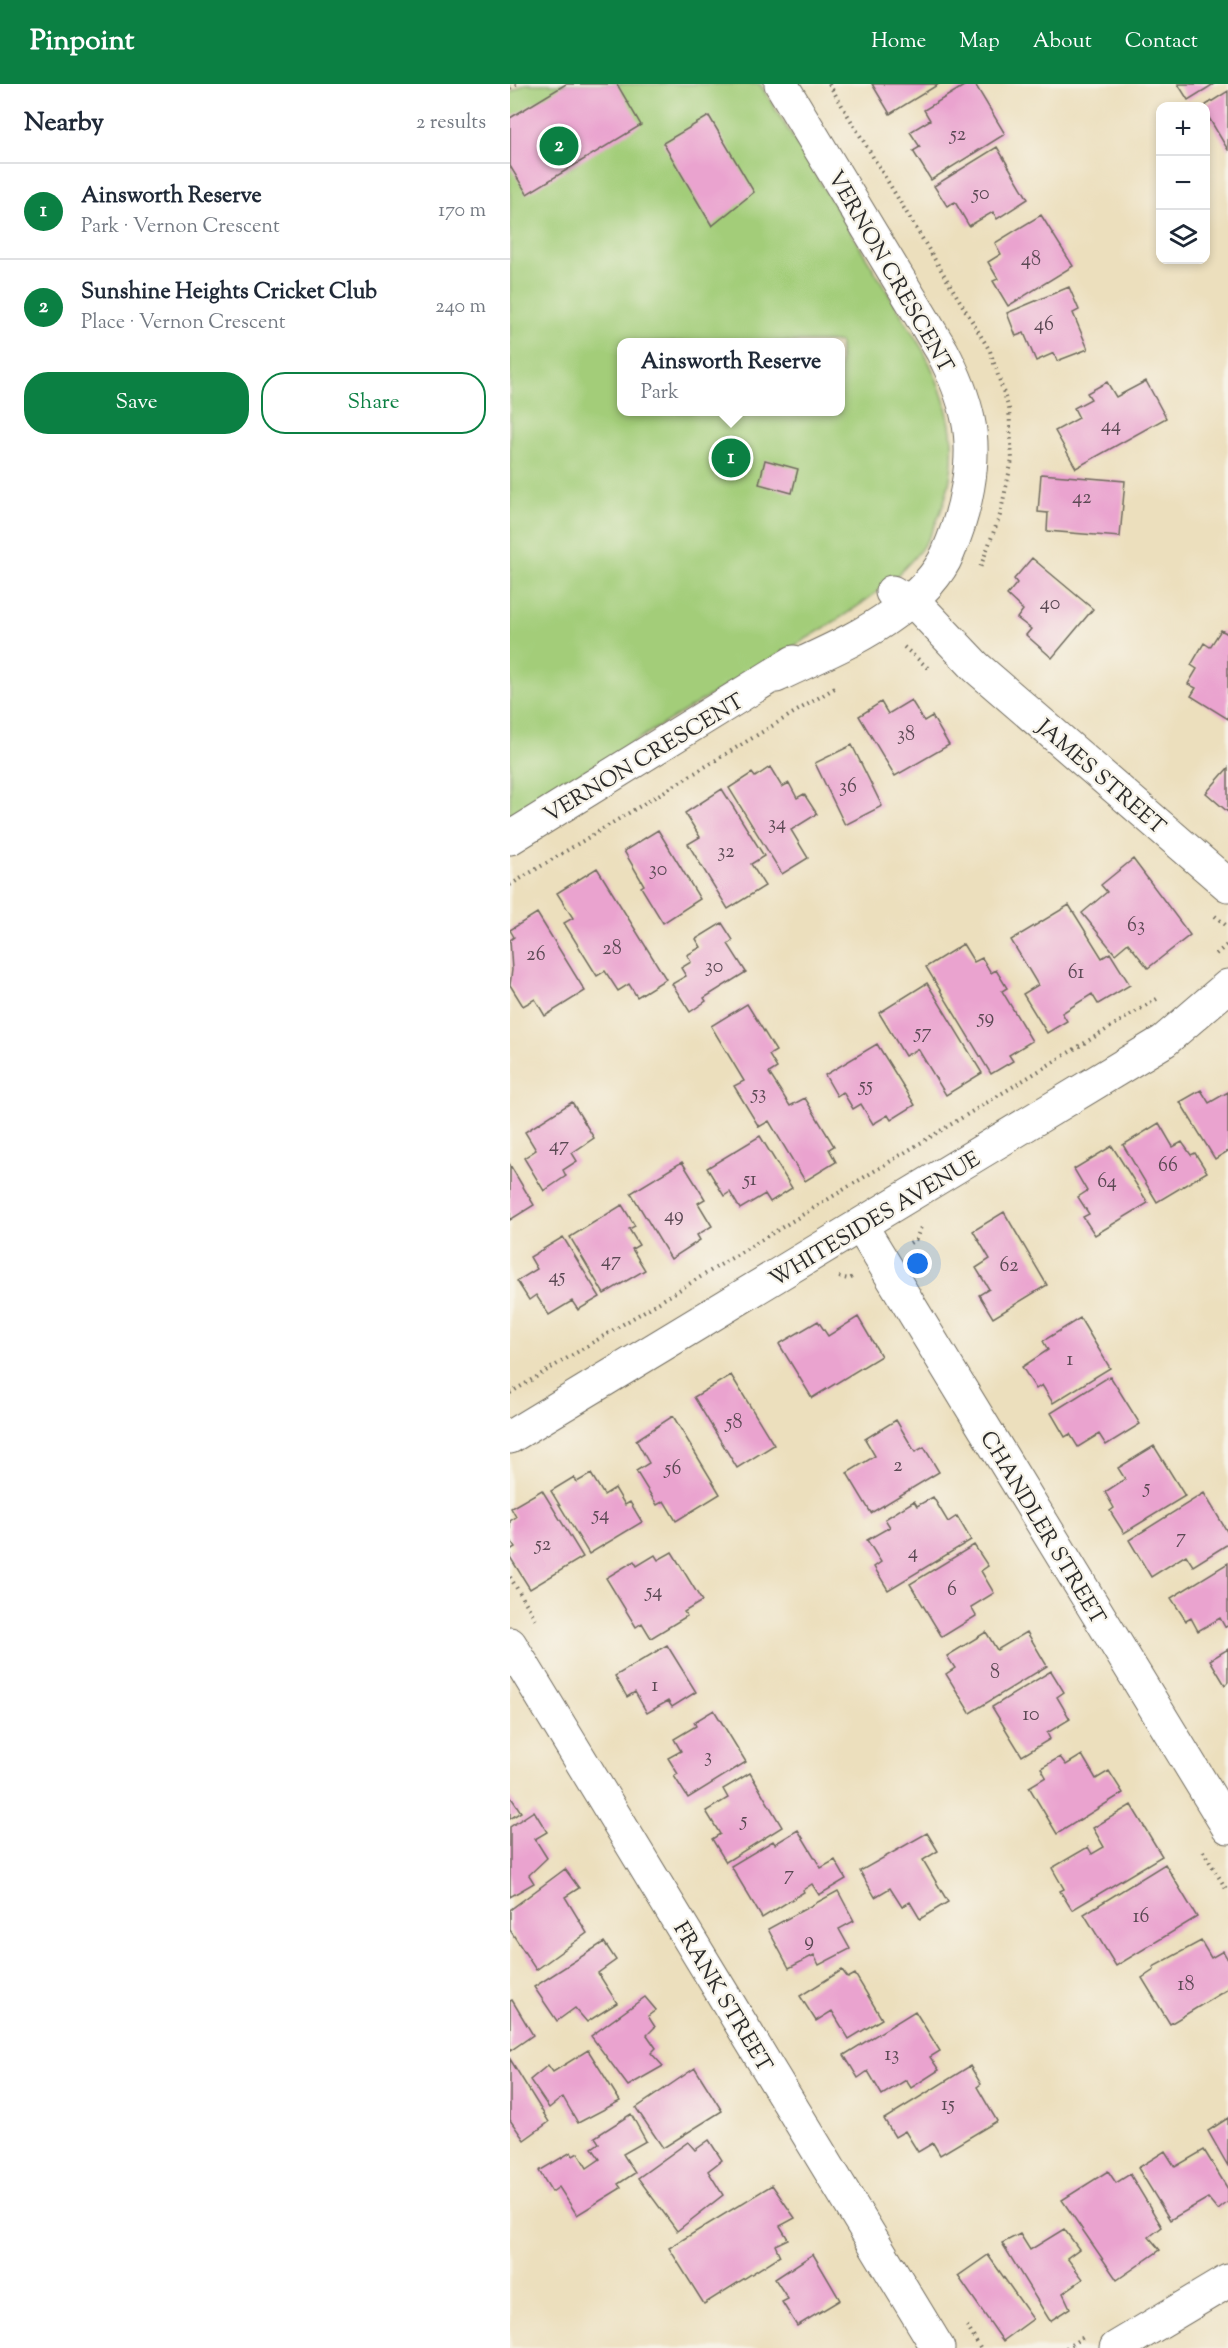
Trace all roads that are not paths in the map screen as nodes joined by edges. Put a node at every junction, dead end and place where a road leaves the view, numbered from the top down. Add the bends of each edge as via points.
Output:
1 (781, 84) edge
2 (900, 600) junction
3 (976, 667) junction
4 (510, 838) edge
5 (1228, 885) edge
6 (1218, 973) edge
7 (861, 1226) junction
8 (510, 1437) edge
9 (510, 1644) edge
10 (1228, 1827) edge
11 (1228, 2281) edge
12 (938, 2348) edge
13 (1116, 2348) edge

1 - 2 street, VERNON CRESCENT via 952,370 968,419 970,469 963,504
2 - 3 street, JAMES STREET via 937,622
2 - 3 street, JAMES STREET via 908,622
2 - 4 street, VERNON CRESCENT
3 - 5 street, JAMES STREET
6 - 7 street, WHITESIDES AVENUE via 1164,1041
7 - 8 street, WHITESIDES AVENUE
7 - 10 street, CHANDLER STREET
9 - 12 street, FRANK STREET
11 - 13 street

